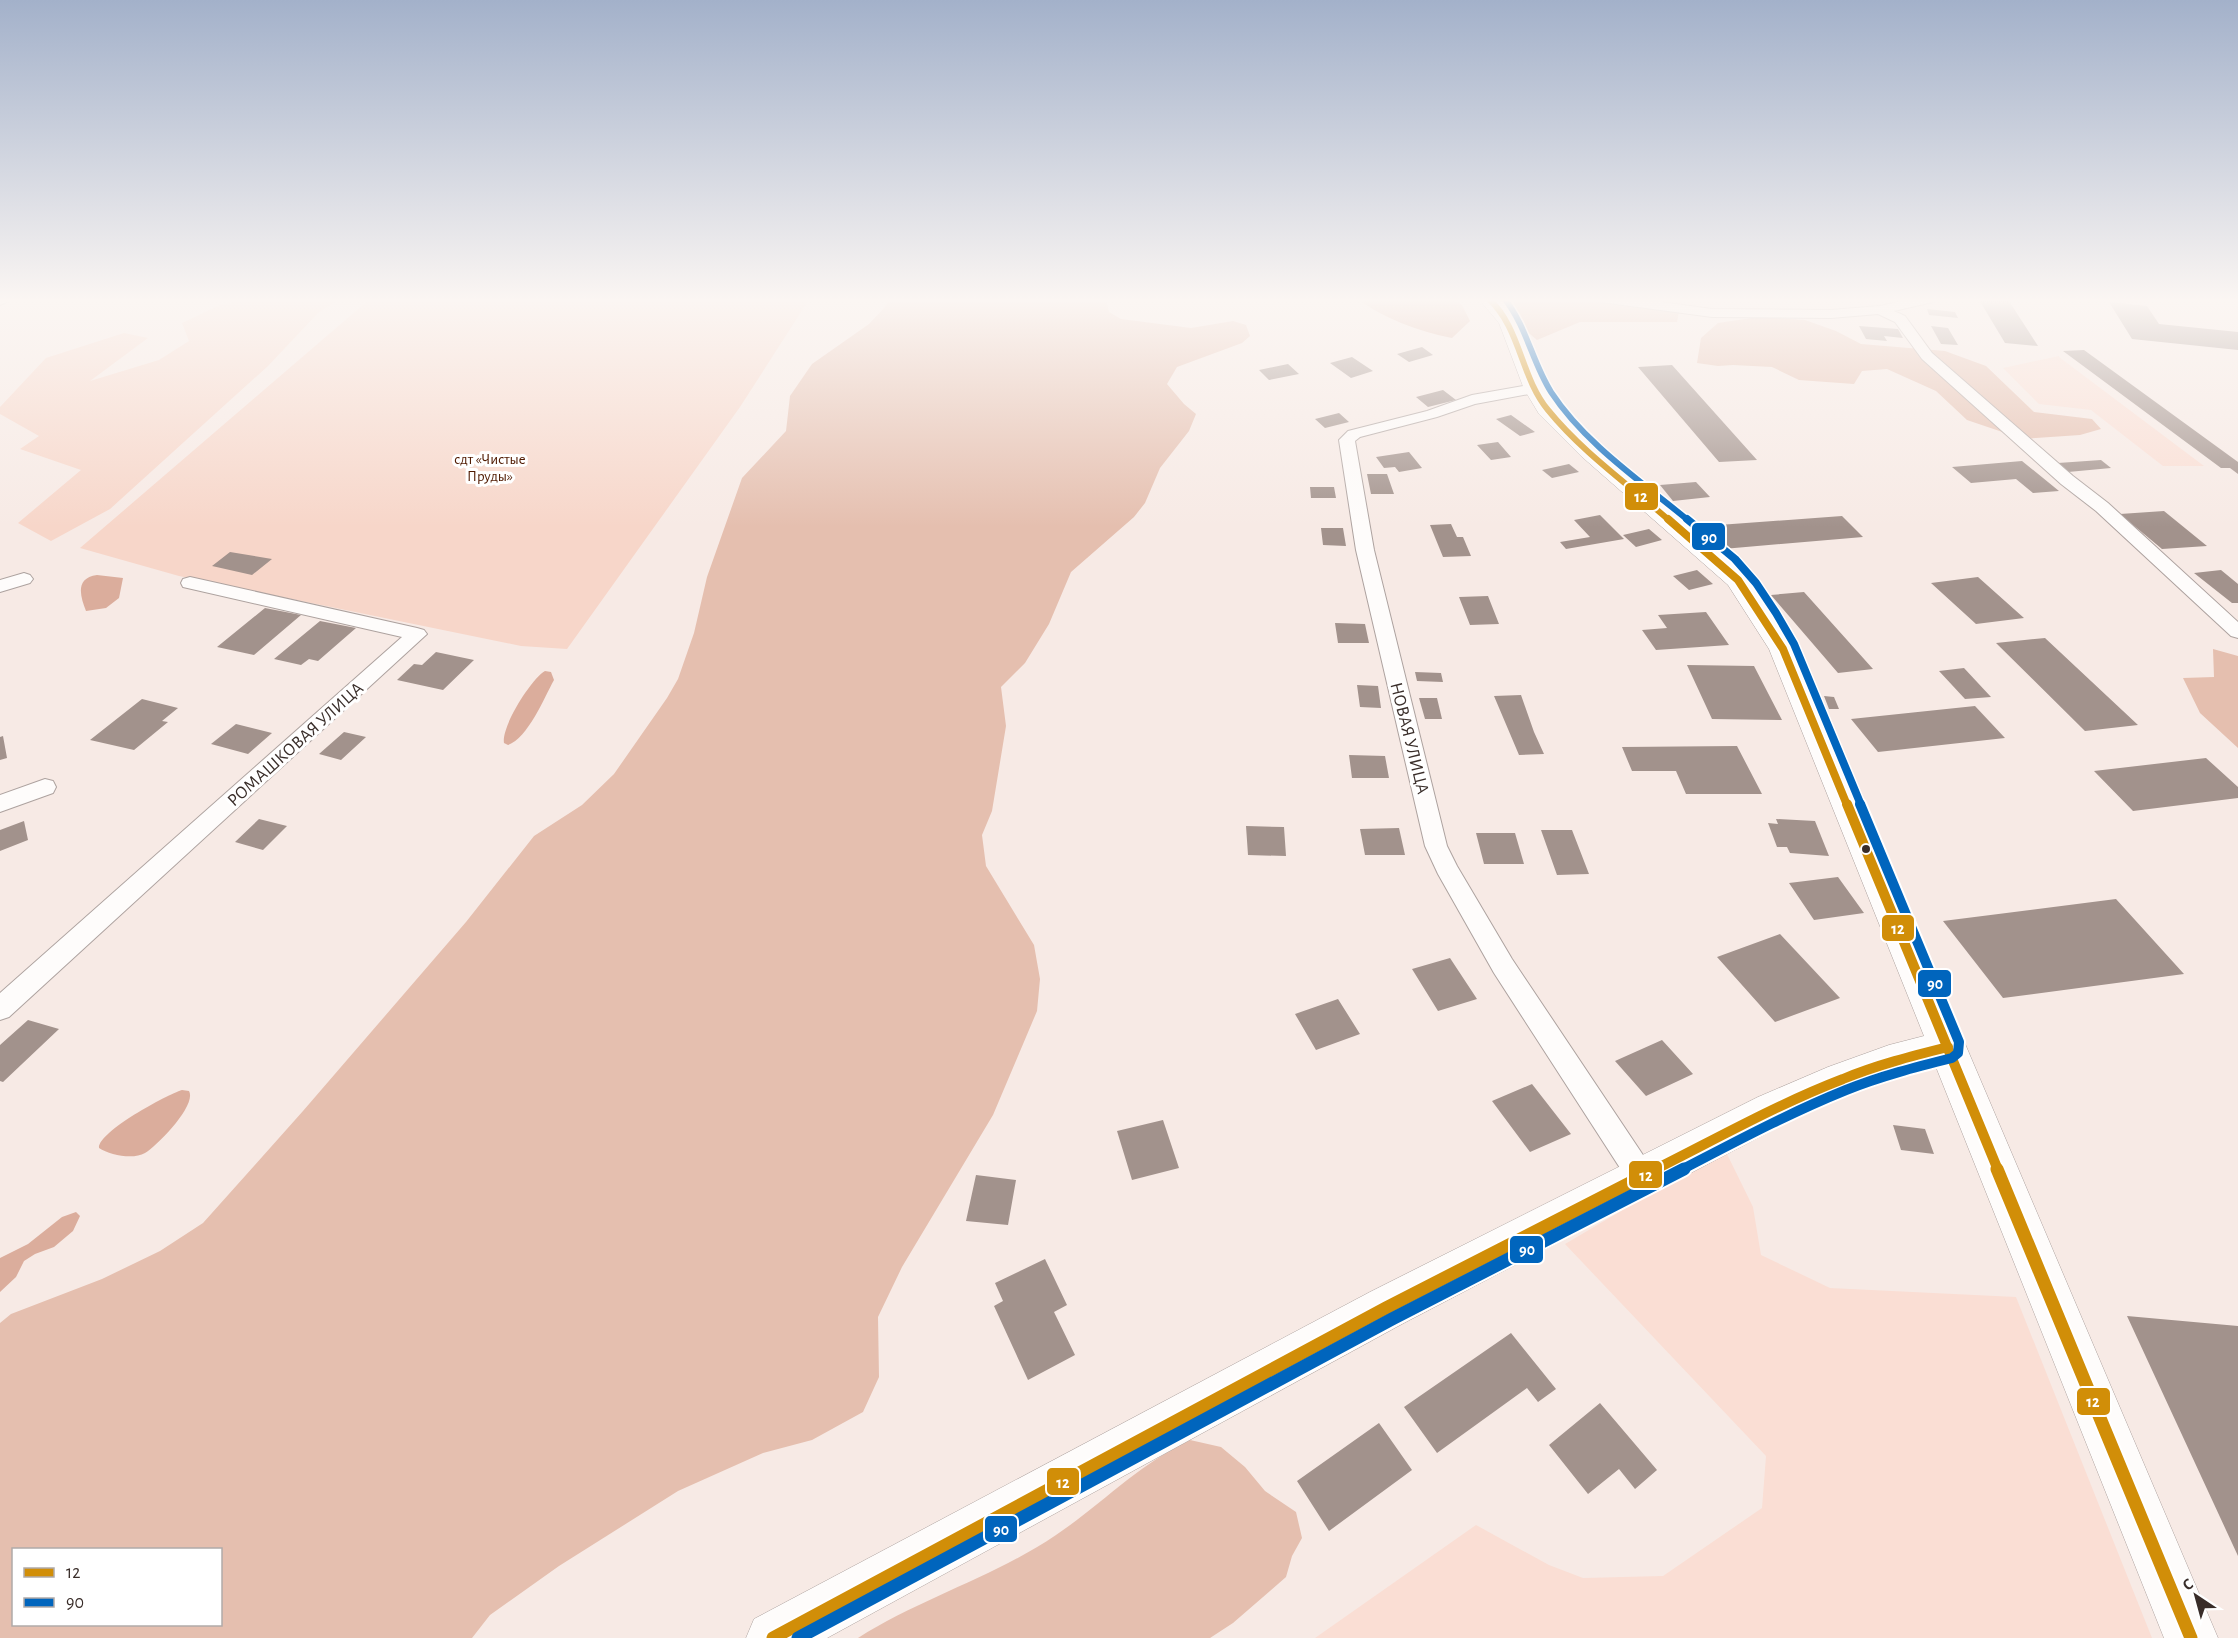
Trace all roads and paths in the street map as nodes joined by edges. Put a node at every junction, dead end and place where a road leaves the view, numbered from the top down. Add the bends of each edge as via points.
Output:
1 (1529, 374) edge
2 (1949, 374) edge
3 (1535, 389) junction
4 (24, 579) dead end
5 (190, 584) dead end
6 (0, 586) edge
7 (2238, 632) edge
8 (45, 787) dead end
9 (0, 804) edge
10 (0, 1009) edge
11 (1948, 1047) junction
12 (1641, 1176) junction
13 (773, 1638) edge
14 (2191, 1638) edge

1 - 3 main road
2 - 7 street
3 - 11 main road via 1547,409 1588,451 1738,580 1764,616 1783,649
3 - 12 street, НОВАЯ УЛИЦА via 1472,400 1354,434 1347,440 1365,550 1436,846 1503,966
4 - 6 street
5 - 10 street, РОМАШКОВАЯ УЛИЦА via 417,634
8 - 9 street
11 - 12 main road via 1842,1079
11 - 14 main road
12 - 13 main road via 1386,1308

